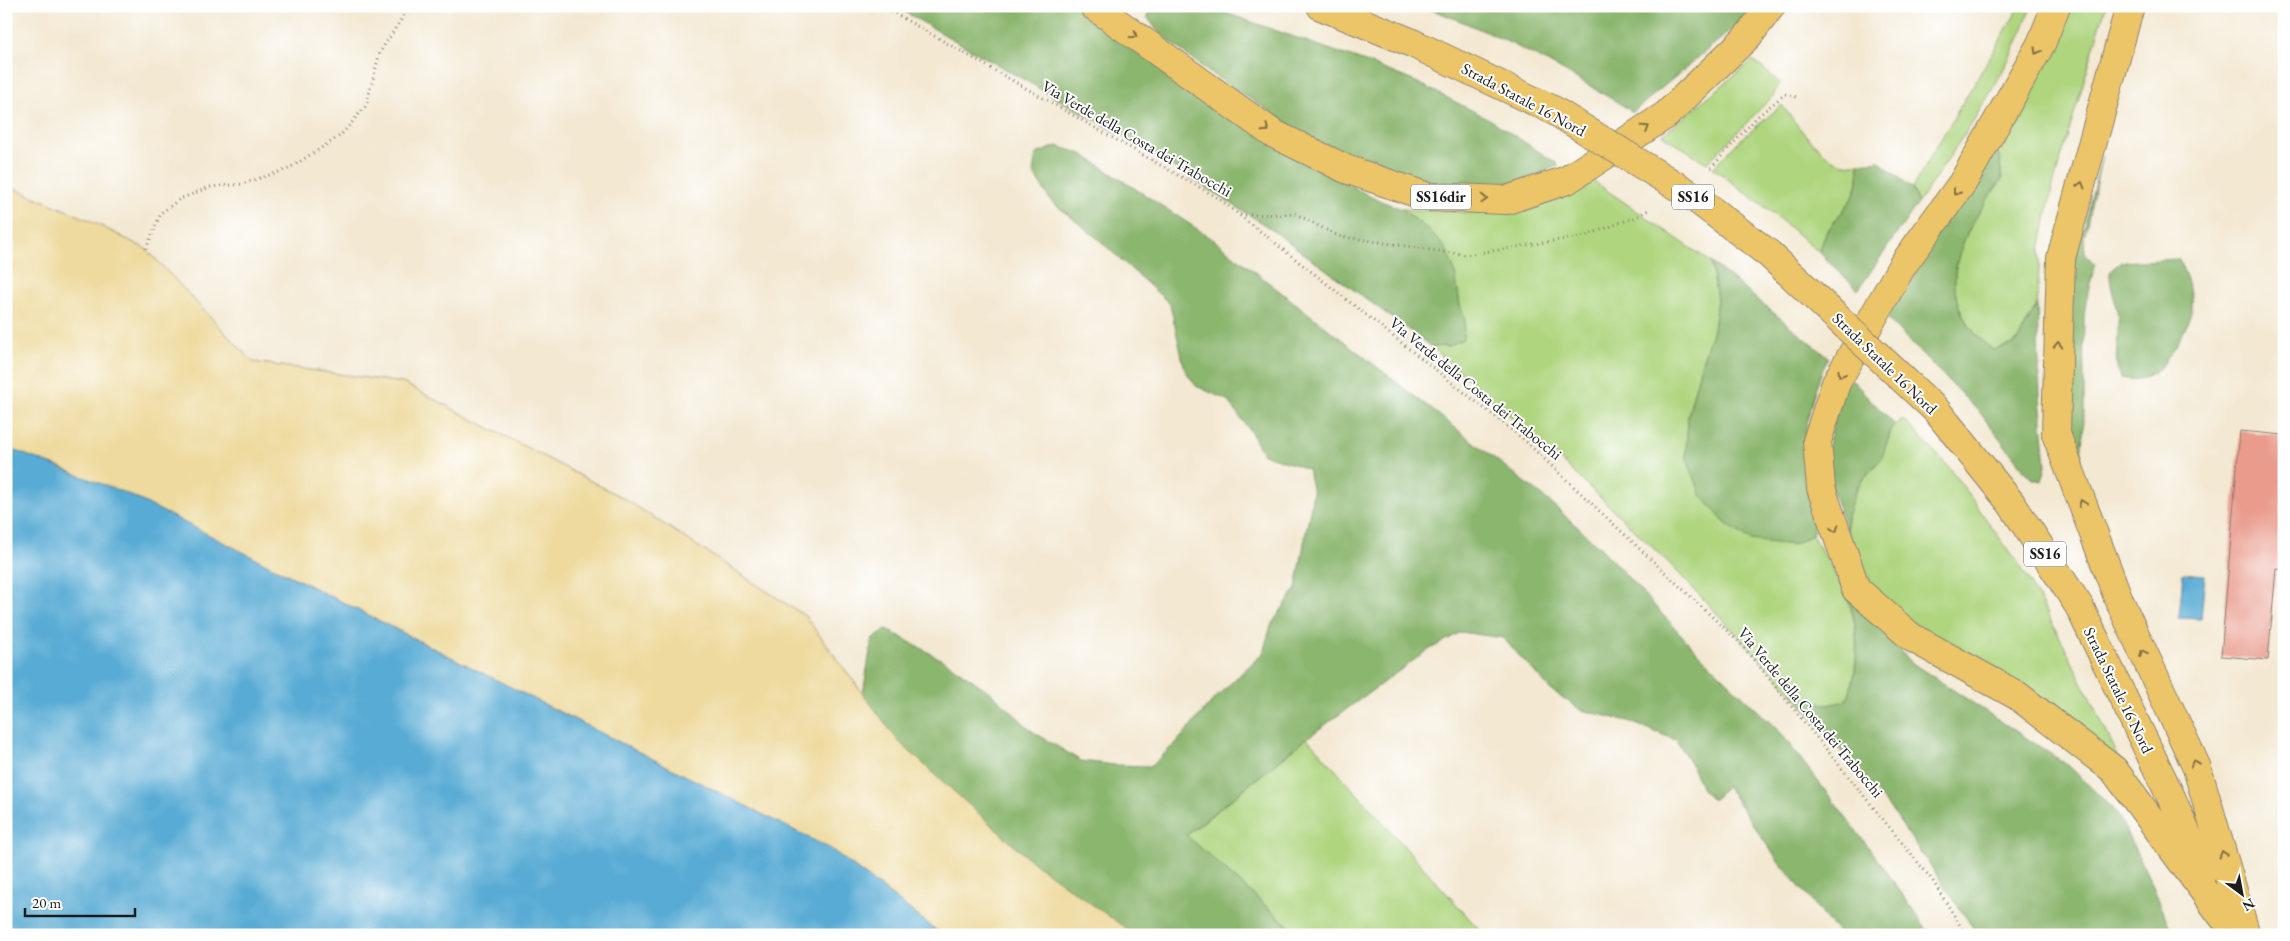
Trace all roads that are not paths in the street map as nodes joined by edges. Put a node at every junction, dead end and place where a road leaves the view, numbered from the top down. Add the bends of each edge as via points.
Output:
1 (1094, 6) edge
2 (1321, 6) edge
3 (1771, 6) edge
4 (2056, 6) edge
5 (2130, 6) edge
6 (2226, 926) edge
7 (2246, 935) edge

1 -> 3 main road, SS16dir via 1272,133 1346,170 1428,197 1507,200 1567,180 1666,115 1748,36
2 - 6 main road, Strada Statale 16 Nord / SS16, bridge via 1410,42 1553,110 1691,195 1769,254 1936,410 2011,503 2079,606 2171,797
4 -> 6 main road via 2041,44 1963,182 1902,266 1836,383 1817,441 1821,488 1856,589 1911,637 2018,696 2114,770
7 -> 5 main road via 2197,768 2119,600 2056,434 2061,258

